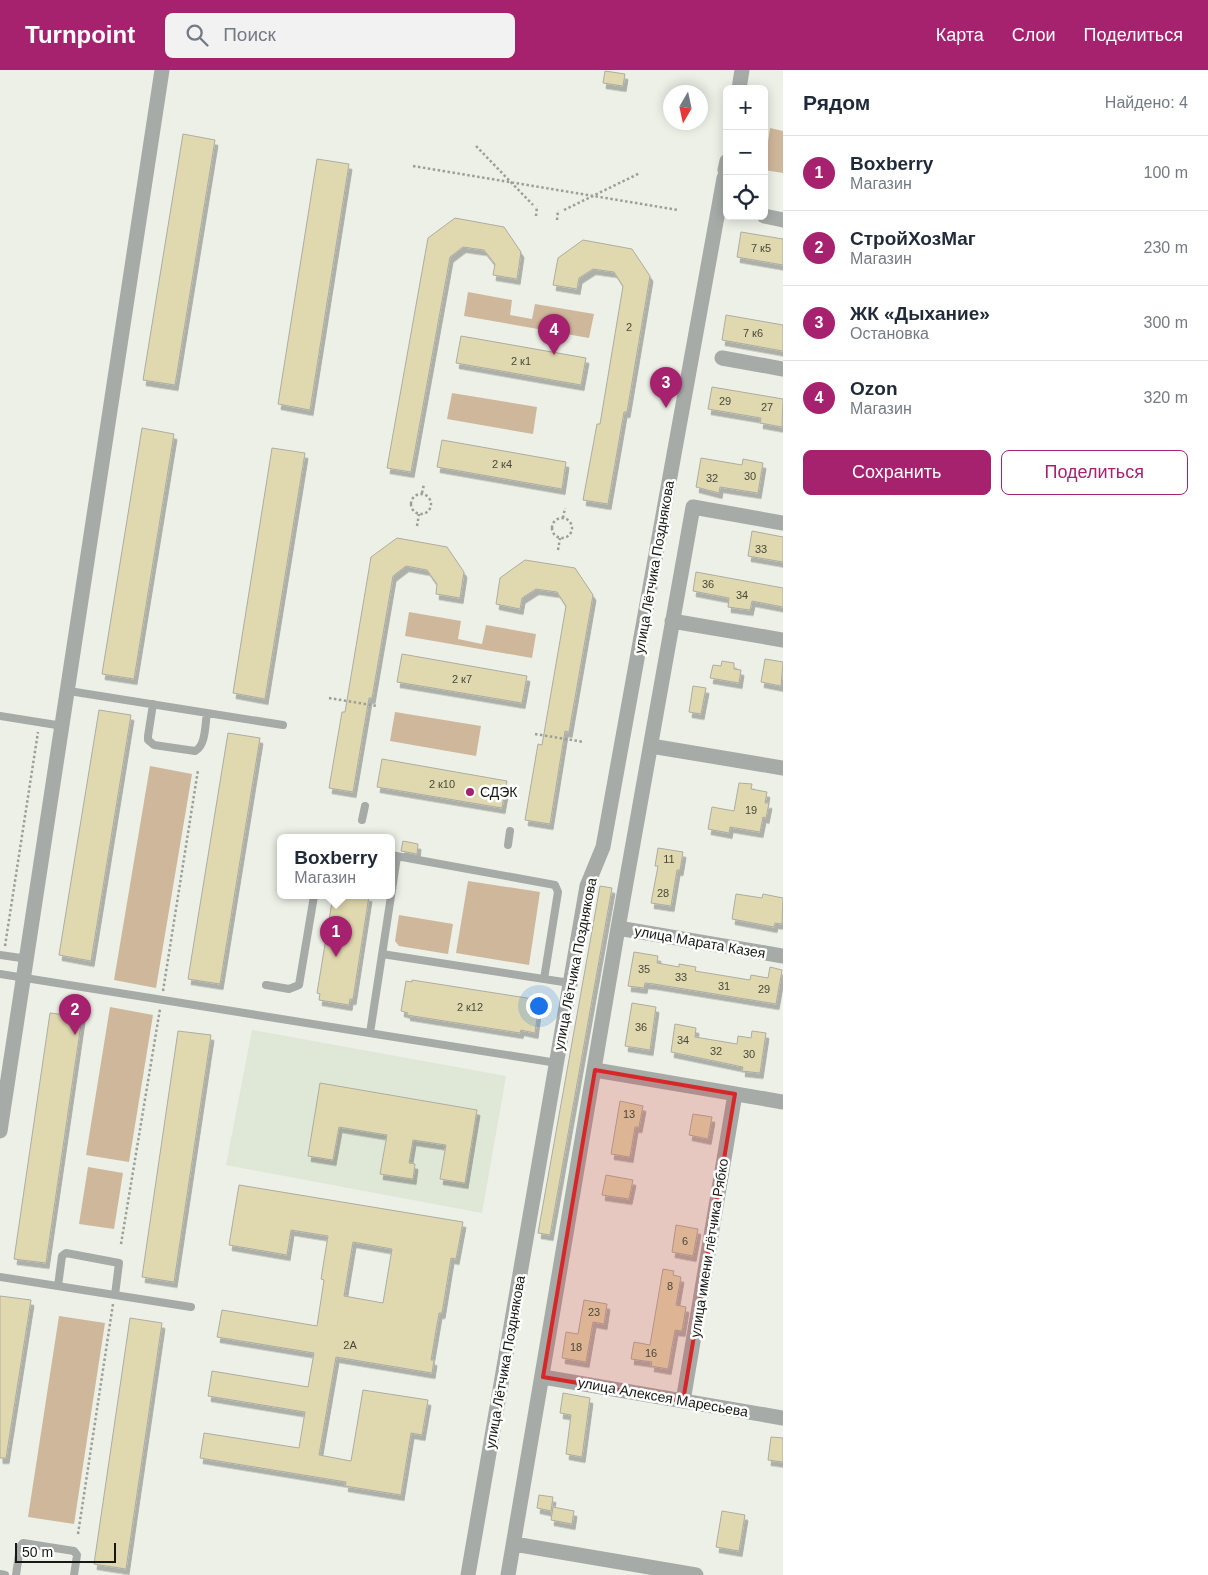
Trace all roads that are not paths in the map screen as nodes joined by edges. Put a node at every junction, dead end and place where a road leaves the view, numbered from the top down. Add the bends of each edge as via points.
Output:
1 (162, 70) edge
2 (742, 70) edge
3 (740, 85) edge
4 (724, 175) edge
5 (768, 217) edge
6 (783, 220) edge
7 (722, 358) dead end
8 (783, 369) edge
9 (783, 523) edge
10 (672, 621) junction
11 (783, 640) edge
12 (69, 691) junction
13 (153, 704) junction
14 (207, 713) junction
15 (0, 716) edge
16 (283, 725) dead end
17 (64, 726) junction
18 (651, 746) junction
19 (783, 768) edge
20 (365, 806) dead end
21 (362, 820) dead end
22 (510, 831) dead end
23 (508, 845) dead end
24 (395, 856) edge
25 (313, 899) edge
26 (389, 899) edge
27 (618, 928) junction
28 (382, 954) junction
29 (0, 955) edge
30 (783, 956) edge
31 (28, 959) junction
32 (0, 974) edge
33 (25, 978) junction
34 (544, 979) junction
35 (570, 984) junction
36 (266, 985) dead end
37 (370, 1033) junction
38 (556, 1063) junction
39 (595, 1070) junction
40 (735, 1094) junction
41 (783, 1102) edge
42 (0, 1131) edge
43 (0, 1277) edge
44 (58, 1286) junction
45 (115, 1295) junction
46 (191, 1307) dead end
47 (543, 1376) junction
48 (683, 1401) junction
49 (783, 1418) edge
50 (514, 1544) junction
51 (0, 1574) edge
52 (5, 1575) edge
53 (16, 1575) edge
54 (74, 1575) edge
55 (468, 1575) edge
56 (508, 1575) edge
57 (696, 1575) edge

1 - 12 street
2 - 3 street
4 - 35 street, улица Лётчика Позднякова via 603,847 587,886
5 - 6 street
7 - 8 street
9 - 10 street, улица Лётчика Позднякова via 693,507
10 - 11 street
10 - 18 street, улица Лётчика Позднякова
12 - 13 lane
12 - 17 street
13 - 14 lane
13 - 14 lane via 148,740 154,745 198,750
14 - 16 lane
15 - 17 lane
17 - 31 street
18 - 19 street
18 - 27 street, улица Лётчика Позднякова
20 - 21 lane
22 - 23 lane
24 - 34 lane via 555,884 558,892
25 - 36 lane via 299,985 289,989
26 - 28 lane
27 - 30 street, улица Марата Казея
27 - 39 street, улица Лётчика Позднякова
28 - 34 lane
28 - 37 lane
29 - 31 lane
31 - 33 street
32 - 33 lane
33 - 37 lane
33 - 42 street
34 - 35 lane
35 - 38 street, улица Лётчика Позднякова
37 - 38 lane
38 - 55 street, улица Лётчика Позднякова
39 - 40 street
39 - 47 street, улица Лётчика Позднякова
40 - 41 street
40 - 48 street, улица имени лётчика Рябко
43 - 44 lane
44 - 45 lane
44 - 45 lane via 62,1256 66,1253 119,1263
45 - 46 lane
47 - 48 street, улица Алексея Маресьева
47 - 50 street, улица Лётчика Позднякова
48 - 49 street, улица Алексея Маресьева
50 - 56 street, улица Лётчика Позднякова
50 - 57 street
51 - 52 lane
53 - 54 lane via 23,1543 74,1551 77,1555

